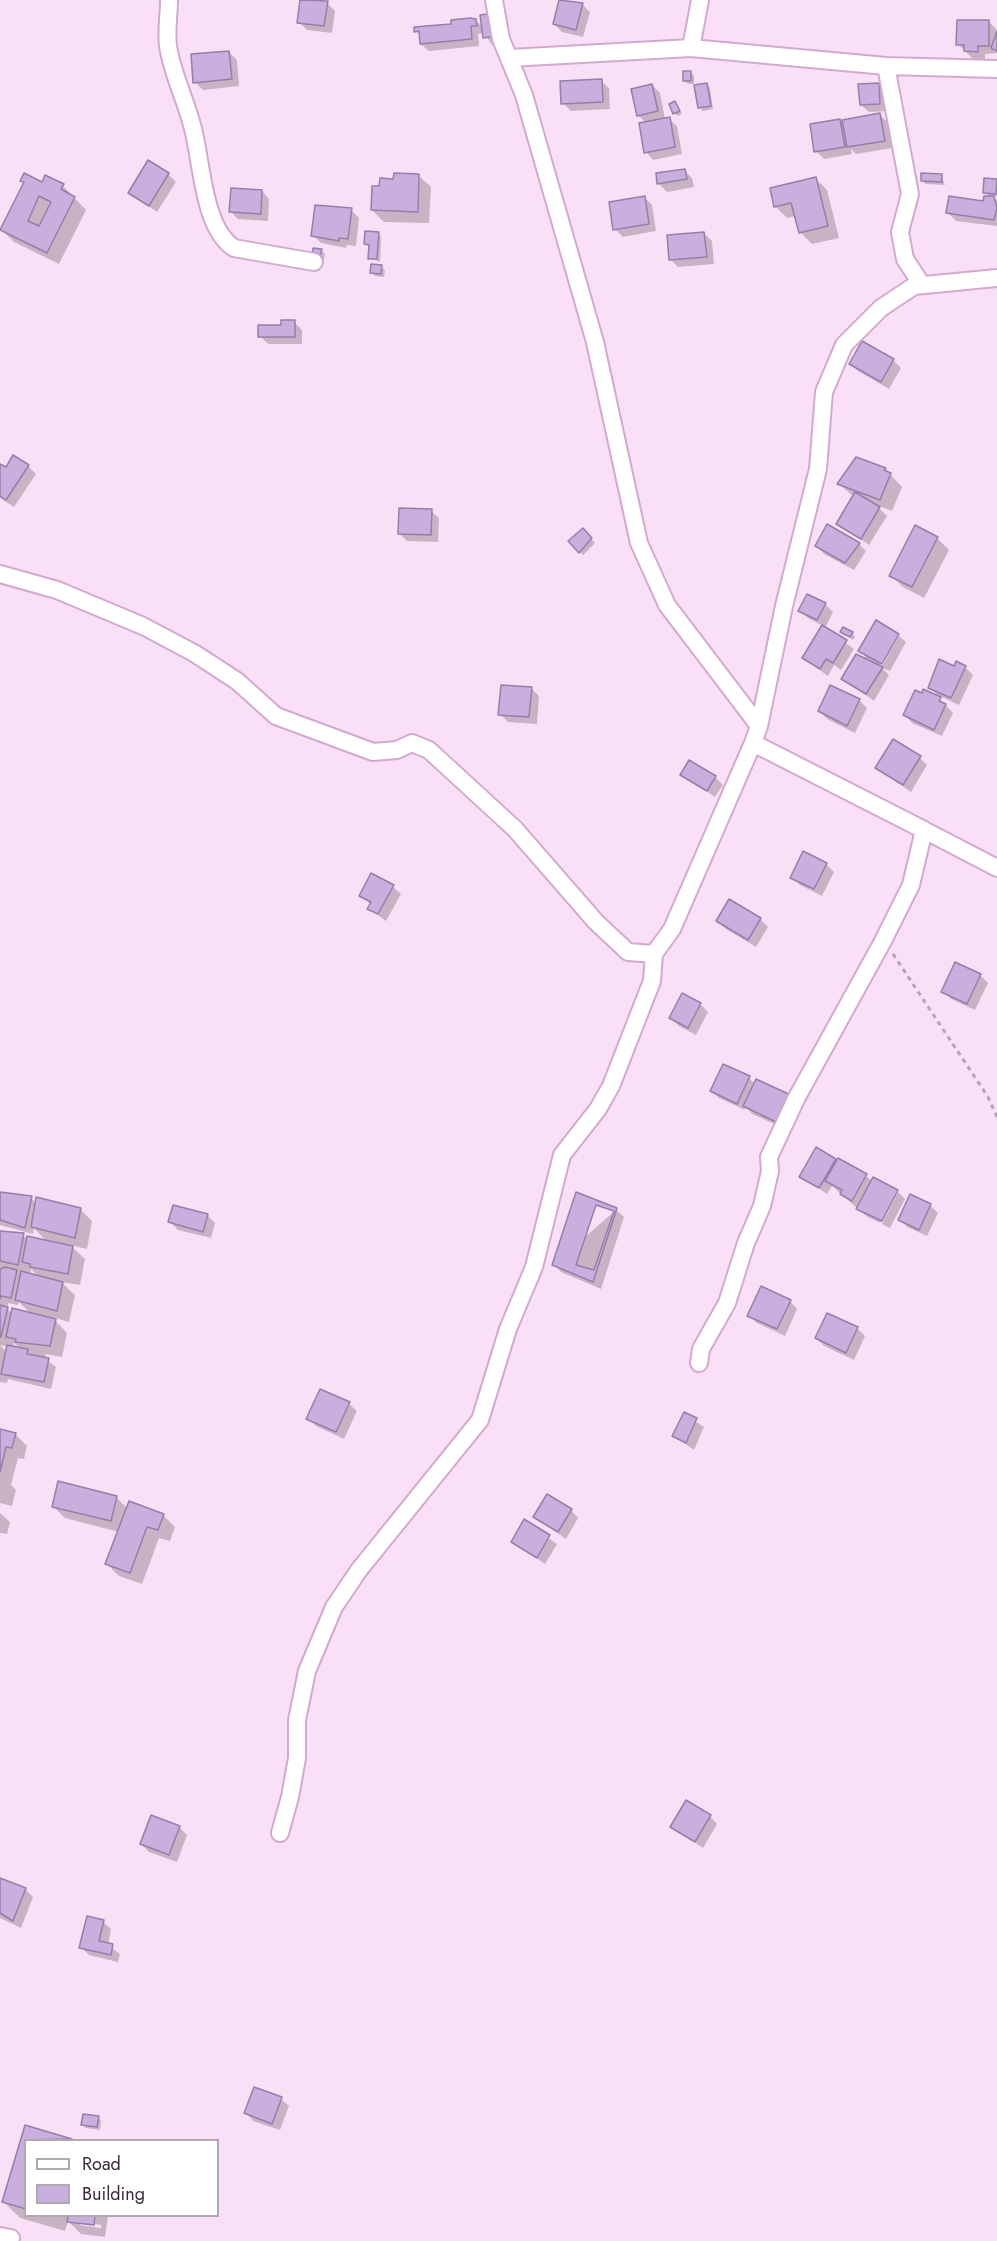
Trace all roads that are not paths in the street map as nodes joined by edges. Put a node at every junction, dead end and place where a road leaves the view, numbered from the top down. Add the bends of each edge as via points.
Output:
1 (169, 0) edge
2 (494, 0) edge
3 (700, 0) edge
4 (691, 48) junction
5 (509, 58) junction
6 (886, 66) junction
7 (997, 69) edge
8 (314, 262) dead end
9 (997, 278) edge
10 (922, 285) junction
11 (0, 574) edge
12 (759, 726) junction
13 (753, 743) junction
14 (924, 830) junction
15 (997, 868) edge
16 (654, 954) junction
17 (699, 1363) dead end
18 (280, 1833) dead end

1 - 8 street via 171,63 191,121 219,233 234,248
2 - 5 street
3 - 4 street
4 - 5 street
4 - 6 street
5 - 12 street via 524,95 595,342 639,543 667,605
6 - 7 street
6 - 10 street via 910,194 900,231 904,259
9 - 10 street
10 - 12 street via 914,286 881,308 844,345 824,392 818,469
11 - 16 street via 57,590 143,626 237,681 276,716 373,752 397,750 412,743 429,750 515,829 596,922 628,952
12 - 13 street
13 - 14 street
13 - 16 street via 672,929
14 - 15 street
14 - 17 street via 911,885 769,1157 762,1206 727,1303 701,1349
16 - 18 street via 652,981 611,1086 562,1155 534,1267 508,1329 480,1420 359,1570 334,1607 307,1671 297,1720 295,1768

